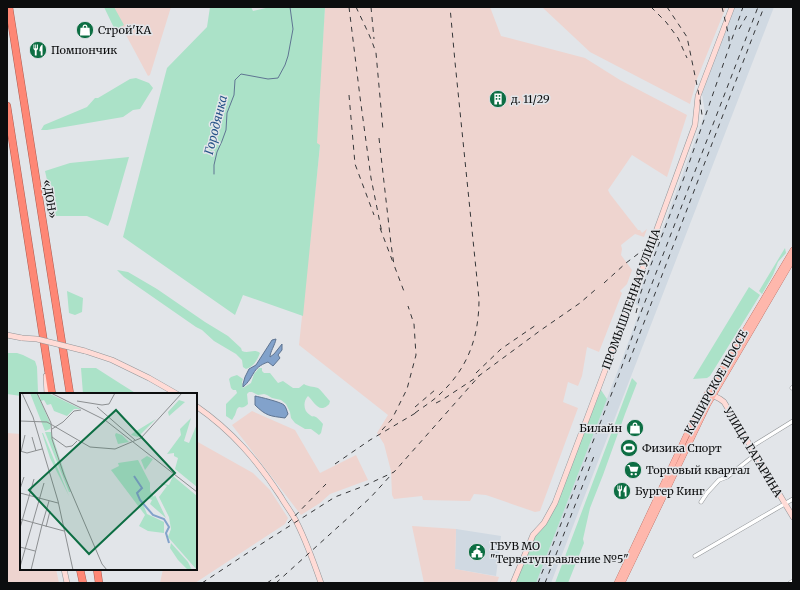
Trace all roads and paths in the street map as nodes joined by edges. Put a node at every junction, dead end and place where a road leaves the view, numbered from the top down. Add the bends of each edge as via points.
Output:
1 (9, 7) edge
2 (732, 7) edge
3 (7, 106) edge
4 (793, 250) edge
5 (793, 259) edge
6 (7, 335) edge
7 (45, 353) junction
8 (47, 393) edge
9 (52, 393) edge
10 (70, 393) edge
11 (175, 393) edge
12 (710, 394) junction
13 (197, 407) edge
14 (793, 421) edge
15 (751, 447) junction
16 (756, 454) junction
17 (793, 499) edge
18 (701, 502) dead end
19 (785, 504) junction
20 (793, 517) edge
21 (695, 556) dead end
22 (64, 570) edge
23 (80, 570) edge
24 (97, 570) edge
25 (793, 581) edge
26 (67, 583) edge
27 (83, 583) edge
28 (99, 583) edge
29 (321, 583) edge
30 (513, 583) edge
31 (617, 583) edge
32 (622, 583) edge
33 (790, 583) edge

1 - 10 highway, «ДОН»
2 - 30 street, ПРОМЫШЛЕННАЯ УЛИЦА via 698,96 694,125 555,503 544,523 533,535
3 - 7 highway
4 - 12 main road, КАШИРСКОЕ ШОССЕ
5 - 12 main road, КАШИРСКОЕ ШОССЕ
6 - 11 street, bridge via 37,339 86,351 112,360
7 - 8 street
7 - 9 highway
12 - 15 street, УЛИЦА ГАГАРИНА via 724,402
12 - 31 main road, КАШИРСКОЕ ШОССЕ via 688,431
12 - 32 main road, КАШИРСКОЕ ШОССЕ
13 - 29 street via 227,430 269,479 296,522
14 - 15 street
15 - 16 street, УЛИЦА ГАГАРИНА
16 - 18 street via 718,481
16 - 19 street, УЛИЦА ГАГАРИНА
17 - 19 street
19 - 20 street, УЛИЦА ГАГАРИНА
19 - 21 street
22 - 26 street
23 - 27 highway
24 - 28 highway
25 - 33 street

